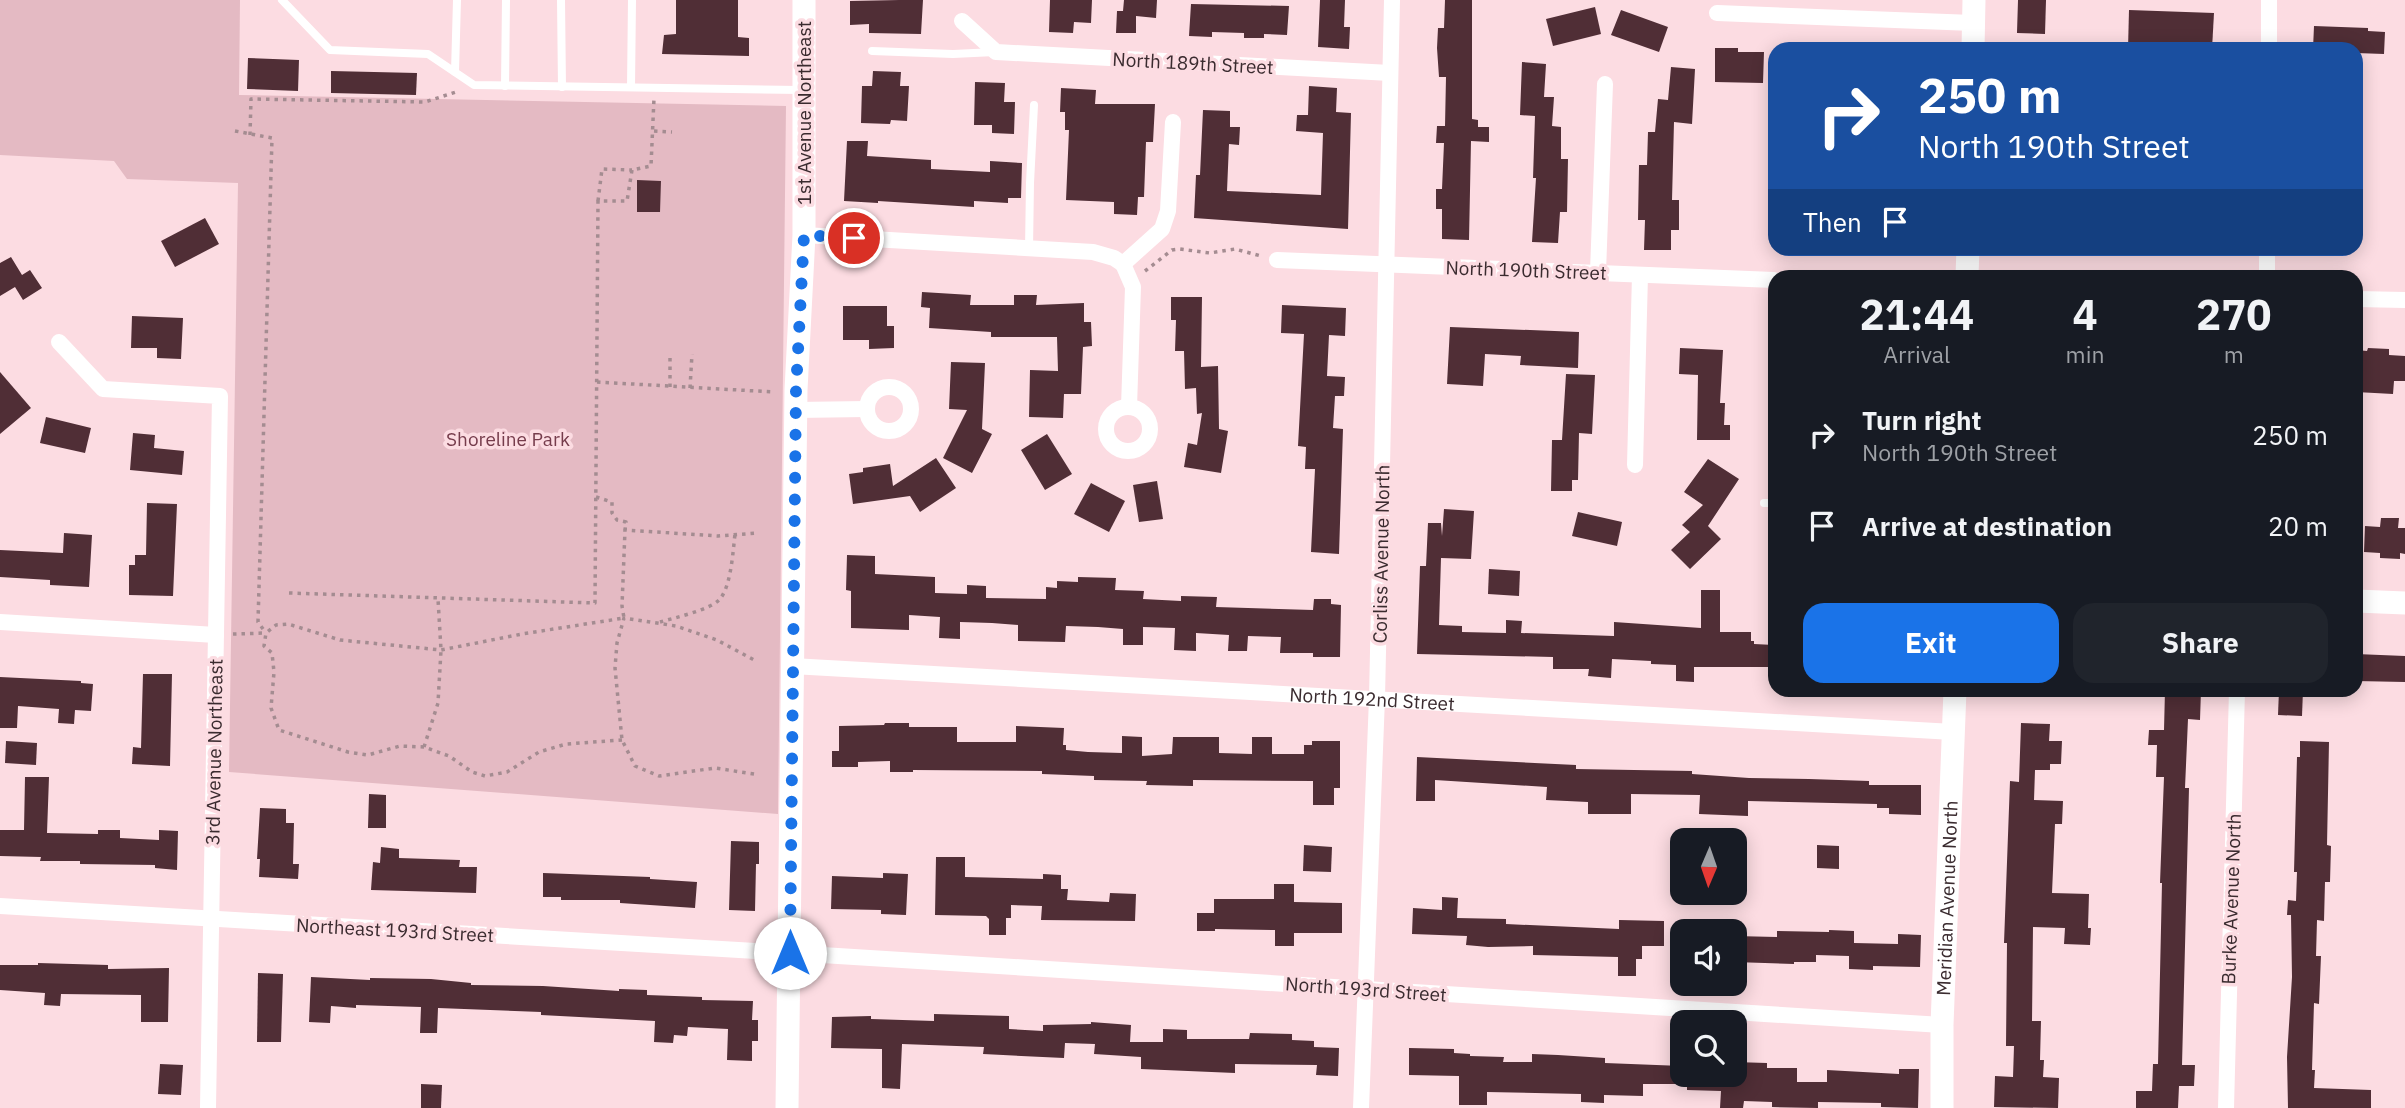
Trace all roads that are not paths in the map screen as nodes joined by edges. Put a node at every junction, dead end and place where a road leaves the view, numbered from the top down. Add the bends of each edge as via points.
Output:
1 (282, 0) edge
2 (457, 0) edge
3 (506, 0) edge
4 (561, 0) edge
5 (632, 0) edge
6 (804, 0) edge
7 (1392, 0) edge
8 (1974, 0) edge
9 (2269, 0) edge
10 (1717, 13) dead end
11 (962, 21) dead end
12 (1973, 23) junction
13 (1973, 42) edge
14 (2269, 42) edge
15 (872, 51) dead end
16 (996, 52) junction
17 (455, 72) junction
18 (1390, 74) junction
19 (1605, 84) dead end
20 (505, 86) junction
21 (562, 87) junction
22 (631, 88) junction
23 (804, 90) junction
24 (1034, 105) dead end
25 (1173, 122) dead end
26 (804, 235) junction
27 (1029, 249) junction
28 (1277, 260) road end
29 (1122, 264) junction
30 (1387, 265) junction
31 (1598, 272) junction
32 (1640, 275) junction
33 (1768, 280) edge
34 (2363, 299) edge
35 (2405, 300) edge
36 (59, 342) dead end
37 (1129, 407) dead end
38 (867, 409) dead end
39 (795, 410) junction
40 (1635, 464) dead end
41 (1764, 503) dead end
42 (1768, 503) edge
43 (2363, 601) edge
44 (2405, 603) edge
45 (0, 622) edge
46 (216, 635) junction
47 (792, 666) junction
48 (1955, 697) edge
49 (2237, 697) edge
50 (1377, 698) junction
51 (1953, 732) junction
52 (0, 906) edge
53 (211, 919) junction
54 (790, 953) junction
55 (1365, 989) junction
56 (1942, 1026) junction
57 (208, 1108) edge
58 (787, 1108) edge
59 (1361, 1108) edge
60 (1942, 1108) edge
61 (2226, 1108) edge

1 - 17 lane via 330,50 428,54
2 - 17 lane
3 - 20 lane
4 - 21 lane
5 - 22 lane
6 - 23 street, 1st Avenue Northeast
7 - 18 street, Corliss Avenue North
8 - 12 street
9 - 14 street
10 - 12 street
11 - 16 street
12 - 13 street
15 - 16 lane, North 189th Street
16 - 18 street, North 189th Street
17 - 20 lane via 474,85
18 - 30 street, Corliss Avenue North
19 - 31 street
20 - 21 lane
21 - 22 lane
22 - 23 lane
23 - 26 street, 1st Avenue Northeast
24 - 27 lane
25 - 29 street via 1168,211 1162,229
26 - 27 street
26 - 39 street, 1st Avenue Northeast
27 - 29 street via 1093,252
28 - 30 street, North 190th Street
29 - 37 street via 1133,287
30 - 31 street, North 190th Street
30 - 50 street, Corliss Avenue North
31 - 32 street, North 190th Street
32 - 33 street, North 190th Street
32 - 40 street
34 - 35 street
36 - 46 street, 3rd Avenue Northeast via 103,389 220,396
38 - 39 street
39 - 47 street, 1st Avenue Northeast
41 - 42 lane
43 - 44 street
45 - 46 street
46 - 53 street, 3rd Avenue Northeast
47 - 50 street, North 192nd Street
47 - 54 street, 1st Avenue Northeast
48 - 51 street, Meridian Avenue North
49 - 61 street, Burke Avenue North
50 - 51 street, North 192nd Street
50 - 55 street, Corliss Avenue North
51 - 56 street, Meridian Avenue North
52 - 53 street, Northeast 193rd Street
53 - 54 street, Northeast 193rd Street
53 - 57 street, 3rd Avenue Northeast
54 - 55 street, North 193rd Street
54 - 58 street, 1st Avenue Northeast
55 - 56 street, North 193rd Street
55 - 59 street, Corliss Avenue North
56 - 60 street, Meridian Avenue North

